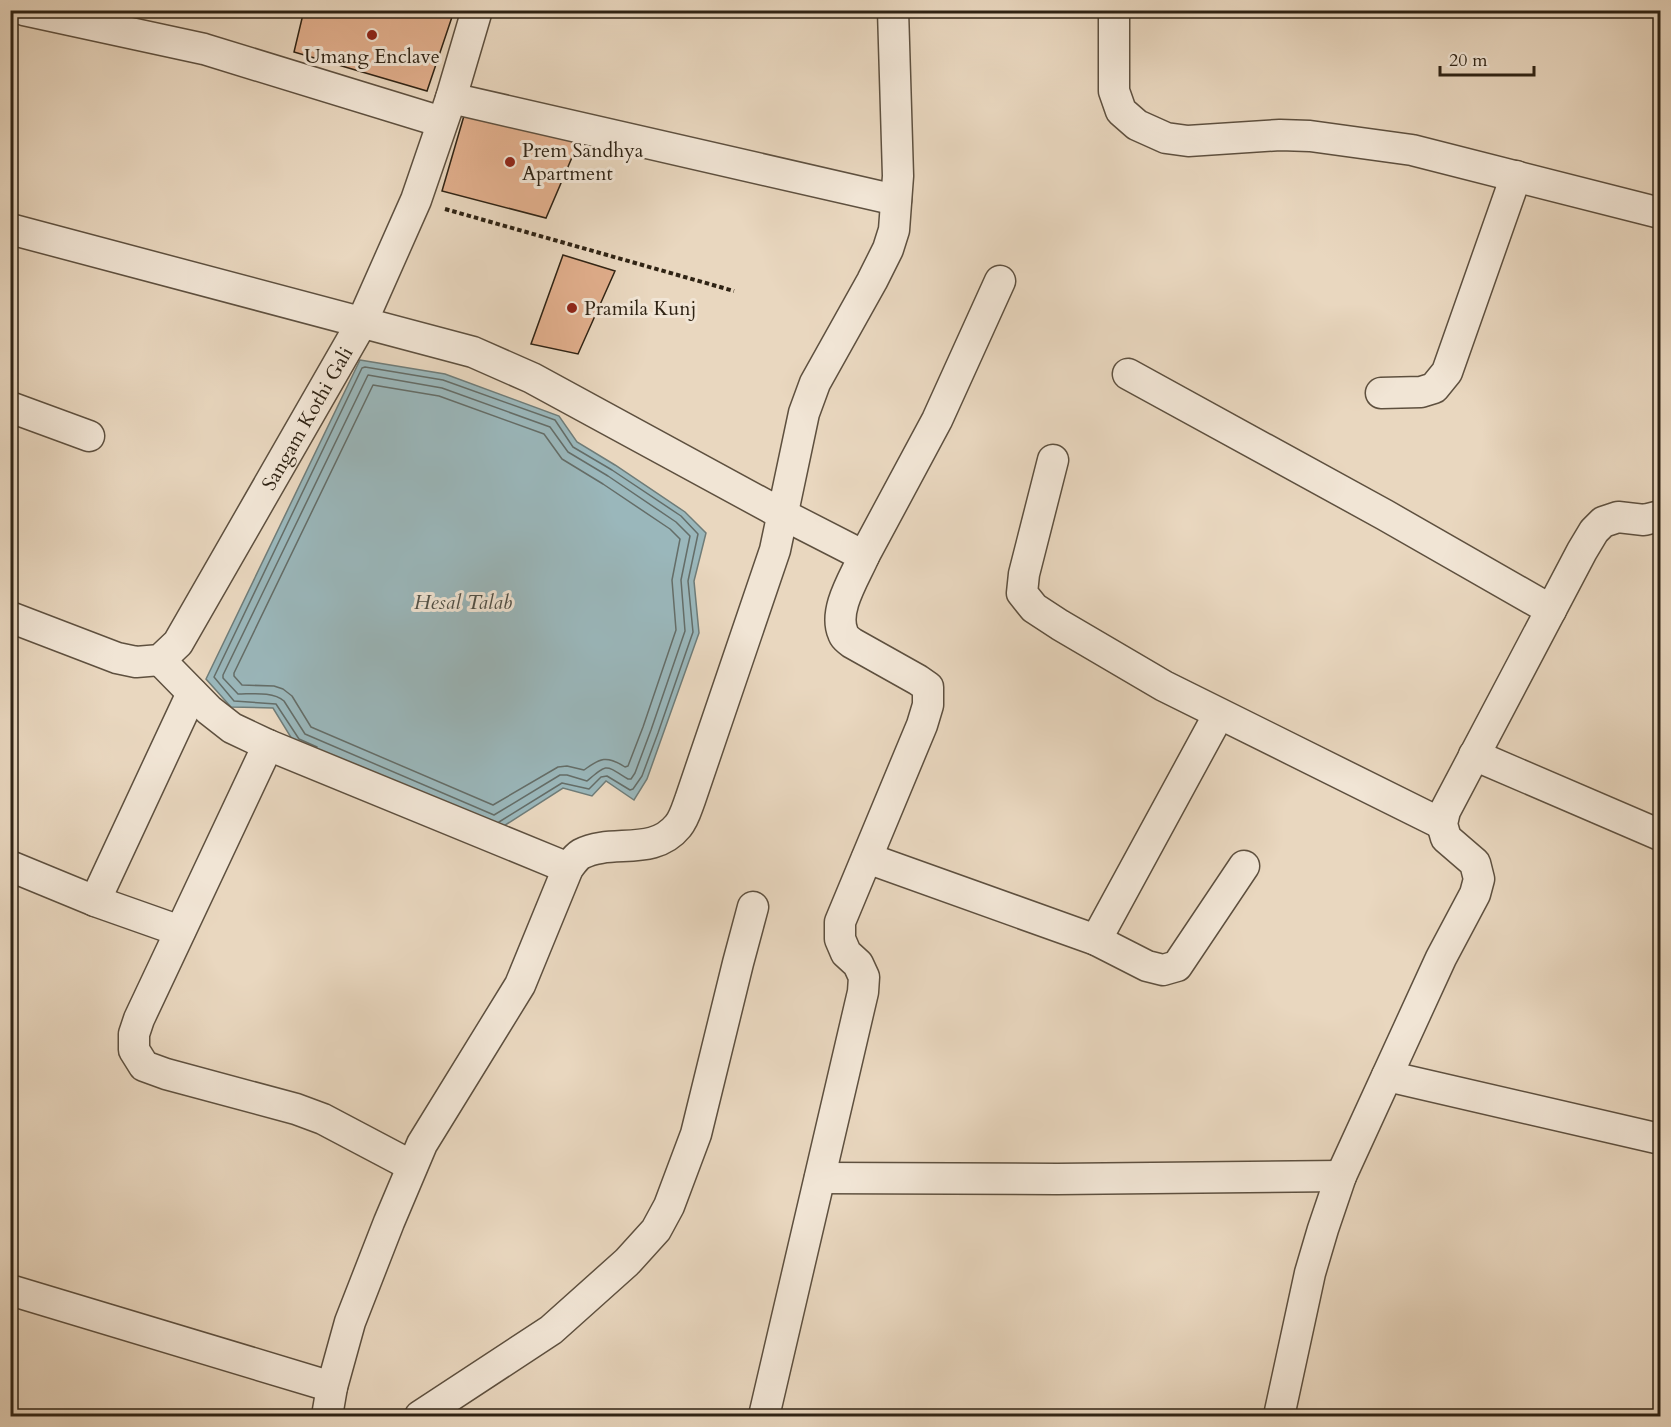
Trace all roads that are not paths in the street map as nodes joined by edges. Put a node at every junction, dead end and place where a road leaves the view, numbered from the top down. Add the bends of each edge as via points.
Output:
1 (24, 10) edge
2 (477, 10) edge
3 (892, 10) edge
4 (1114, 10) edge
5 (447, 110) junction
6 (1516, 176) junction
7 (897, 200) junction
8 (1660, 213) edge
9 (10, 229) edge
10 (1000, 281) dead end
11 (361, 324) junction
12 (1128, 374) dead end
13 (1381, 393) dead end
14 (10, 407) edge
15 (89, 436) dead end
16 (1053, 460) dead end
17 (782, 514) junction
18 (1660, 516) edge
19 (864, 556) junction
20 (1551, 610) junction
21 (10, 616) edge
22 (160, 660) junction
23 (192, 693) junction
24 (1219, 714) junction
25 (268, 745) junction
26 (1474, 755) junction
27 (1442, 824) junction
28 (1660, 835) edge
29 (867, 858) junction
30 (10, 866) edge
31 (1244, 866) dead end
32 (568, 868) junction
33 (95, 901) junction
34 (753, 907) dead end
35 (180, 931) junction
36 (1096, 940) junction
37 (1387, 1076) junction
38 (1660, 1139) edge
39 (412, 1167) junction
40 (1341, 1176) junction
41 (820, 1178) junction
42 (10, 1290) edge
43 (332, 1387) junction
44 (327, 1416) edge
45 (420, 1416) edge
46 (764, 1416) edge
47 (1279, 1416) edge

1 - 5 street via 204,49
2 - 5 street, Sangam Kothi Gali
3 - 7 street
4 - 6 street via 1114,91 1121,111 1137,125 1166,138 1188,141 1311,136 1412,150
5 - 7 street
5 - 11 street, Sangam Kothi Gali via 416,200
6 - 8 street
6 - 13 street via 1446,372 1434,388
7 - 17 street via 888,249 815,382 804,413
9 - 11 street
10 - 19 street via 937,420
11 - 17 street via 472,352 532,378
11 - 22 street, Sangam Kothi Gali via 178,643
12 - 20 street
14 - 15 street
16 - 24 street via 1022,593 1034,608 1060,625
17 - 19 street
17 - 32 street via 775,550 680,825 665,838 645,845 594,849 578,855
18 - 20 street via 1644,520 1618,517 1603,522 1582,551
19 - 29 street via 842,606 843,635 928,687 922,725
20 - 26 street
21 - 22 street via 117,658 136,662
22 - 23 street
23 - 25 street via 232,728
23 - 33 street
24 - 27 street
24 - 36 street
25 - 32 street
25 - 35 street
26 - 27 street
26 - 28 street
27 - 37 street via 1446,838 1475,863 1479,879
29 - 36 street
29 - 41 street via 840,922 840,939 846,953 864,976 863,992
30 - 33 street
31 - 36 street via 1177,966 1162,970 1147,966
32 - 39 street via 520,985 436,1119
33 - 35 street
34 - 45 street via 696,1134 656,1230 627,1262 551,1330
35 - 39 street via 134,1034 134,1050 144,1066 323,1119
37 - 38 street
37 - 40 street
39 - 43 street via 350,1322
40 - 41 street
40 - 47 street via 1310,1273
41 - 46 street
42 - 43 street
43 - 44 street

